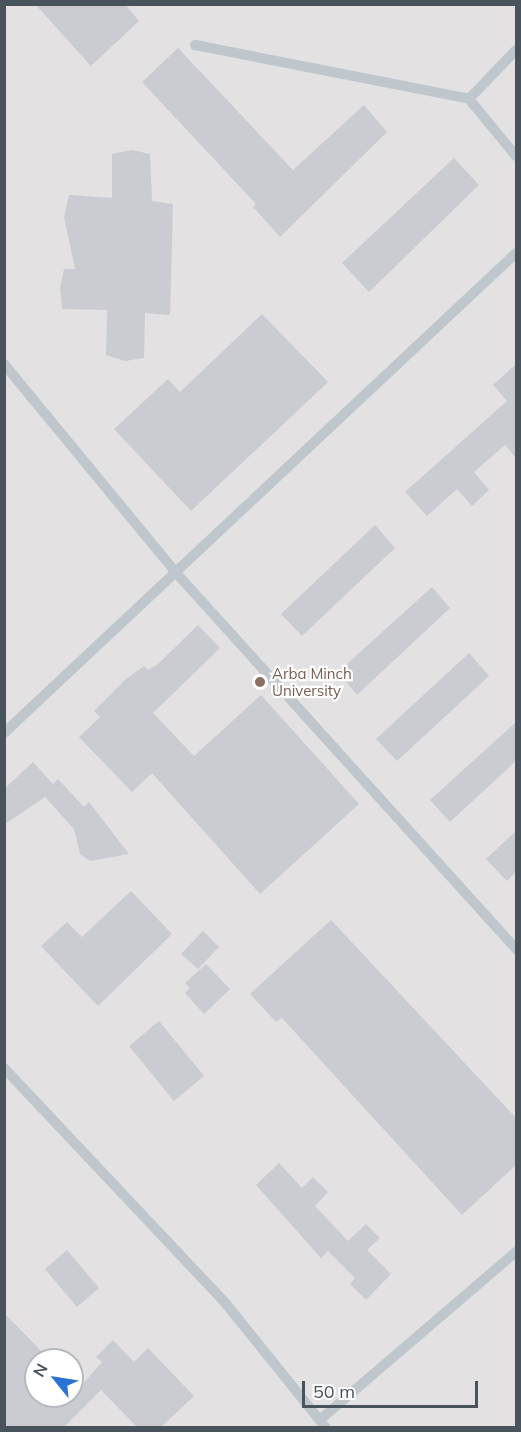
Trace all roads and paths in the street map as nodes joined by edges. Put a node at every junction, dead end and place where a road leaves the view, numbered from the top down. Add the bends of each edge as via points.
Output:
1 (195, 45) dead end
2 (516, 50) edge
3 (469, 99) junction
4 (516, 156) edge
5 (516, 253) edge
6 (4, 364) edge
7 (178, 575) junction
8 (4, 733) edge
9 (516, 949) edge
10 (4, 1068) edge
11 (516, 1252) edge
12 (324, 1424) edge

1 - 3 lane
2 - 3 lane
3 - 4 lane
5 - 7 lane
6 - 7 lane
7 - 8 lane
7 - 9 lane
10 - 12 lane via 226,1305
11 - 12 lane

